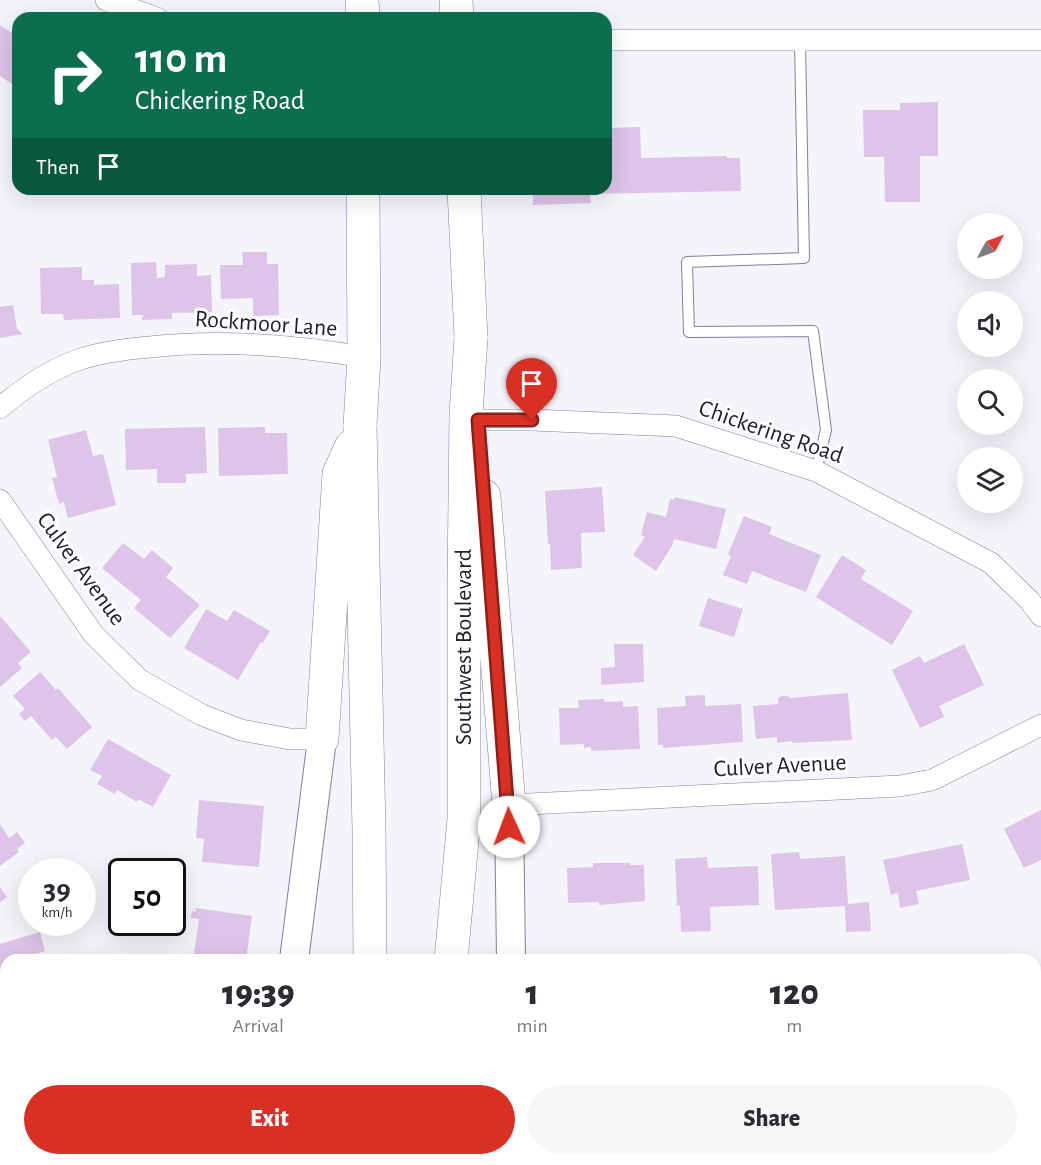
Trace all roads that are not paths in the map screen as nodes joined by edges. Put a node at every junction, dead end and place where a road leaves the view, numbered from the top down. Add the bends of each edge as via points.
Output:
1 (106, 0) edge
2 (141, 12) edge
3 (612, 40) edge
4 (1041, 40) edge
5 (800, 41) junction
6 (363, 195) edge
7 (464, 195) edge
8 (471, 338) junction
9 (364, 357) junction
10 (0, 408) edge
11 (478, 420) junction
12 (360, 426) junction
13 (816, 471) junction
14 (0, 500) edge
15 (1041, 616) edge
16 (1041, 725) edge
17 (322, 739) junction
18 (509, 805) junction
19 (295, 954) edge
20 (370, 954) edge
21 (452, 954) edge
22 (511, 954) edge

1 - 2 street
3 - 5 street
4 - 5 street
5 - 13 lane via 804,258 687,262 689,332 813,332 826,430
6 - 9 main road
7 - 8 main road, Southwest Boulevard
8 - 11 main road
8 - 21 main road, Southwest Boulevard via 466,414 464,819
9 - 10 street, Rockmoor Lane via 228,342 117,350 77,360 40,378
9 - 12 main road
11 - 13 street, Chickering Road via 676,426
11 - 18 main road
12 - 17 main road via 339,474
12 - 20 main road
13 - 15 street, Chickering Road via 991,563
14 - 17 street, Culver Avenue via 94,635 140,680 202,715 241,730 290,739
16 - 18 street, Culver Avenue via 932,780 900,786
17 - 19 main road
18 - 22 main road

